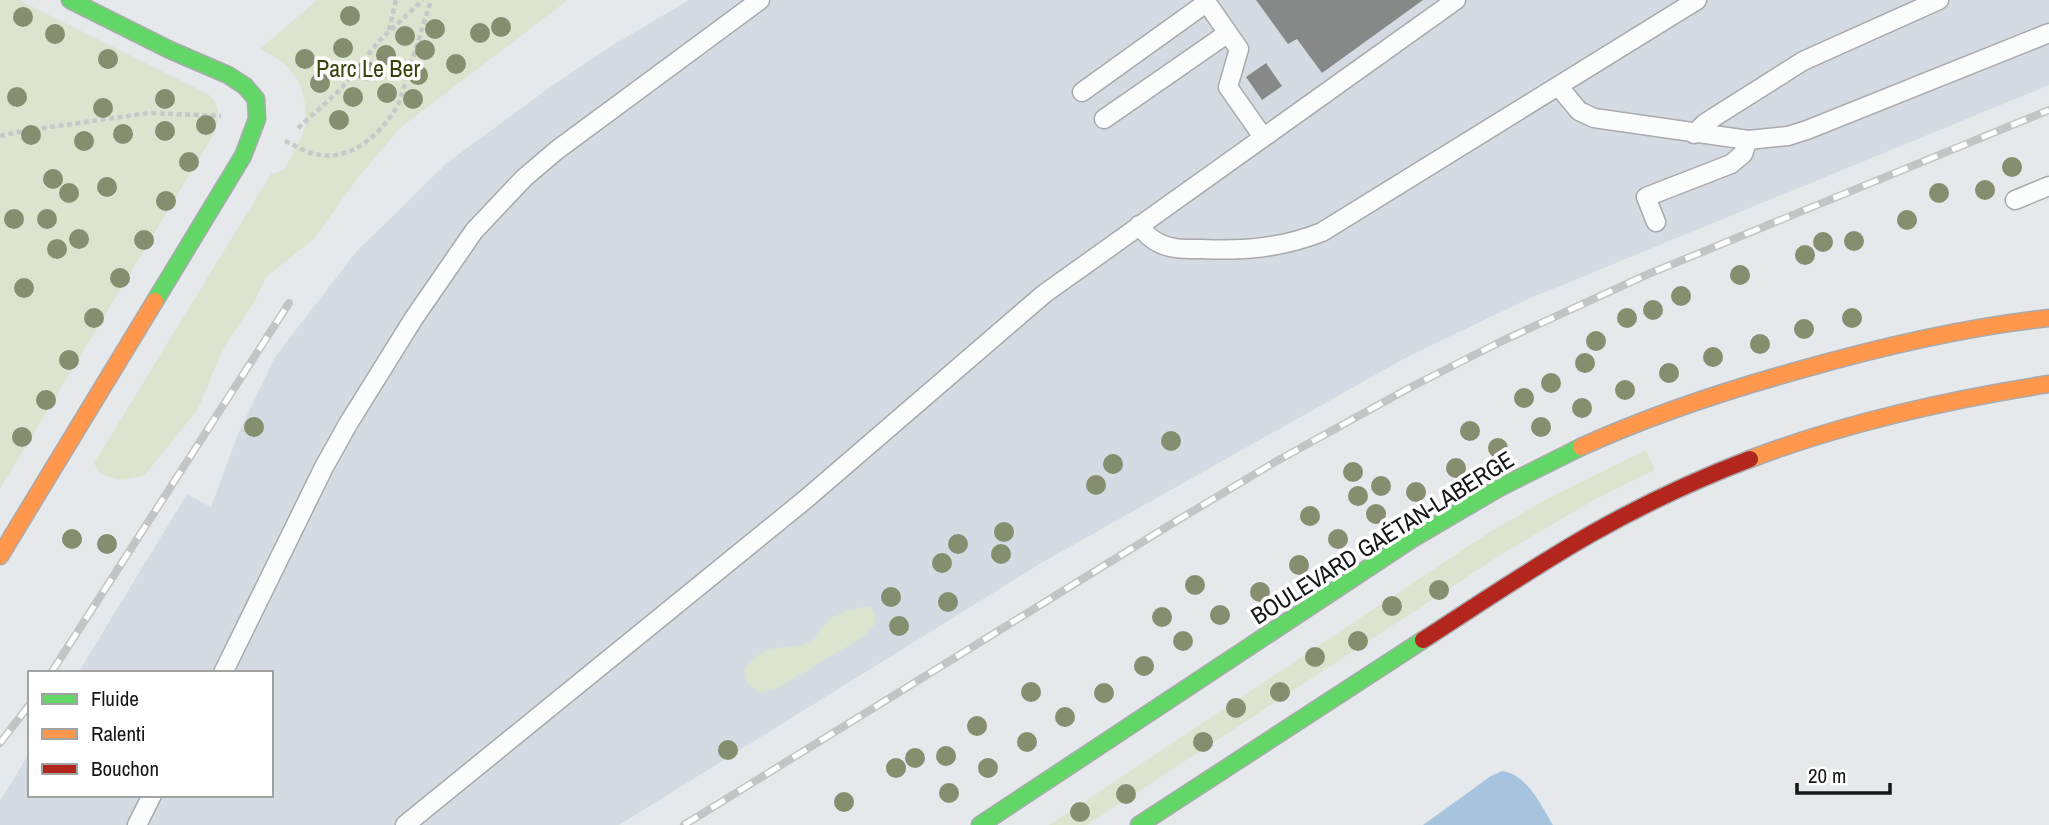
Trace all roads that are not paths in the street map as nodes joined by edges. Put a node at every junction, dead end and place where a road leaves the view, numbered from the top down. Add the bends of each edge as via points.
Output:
1 (70, 0) edge
2 (760, 0) edge
3 (1456, 0) edge
4 (1697, 0) edge
5 (1939, 0) edge
6 (1205, 1) edge
7 (1228, 33) junction
8 (2049, 33) edge
9 (1559, 87) junction
10 (1082, 92) dead end
11 (1104, 119) dead end
12 (1694, 134) junction
13 (1263, 138) junction
14 (1748, 140) junction
15 (2049, 186) edge
16 (2015, 200) dead end
17 (1657, 222) dead end
18 (1139, 225) junction
19 (2049, 318) edge
20 (2049, 384) edge
21 (0, 556) edge
22 (224, 671) edge
23 (151, 797) edge
24 (137, 825) edge
25 (405, 825) edge
26 (980, 825) edge
27 (1139, 825) edge

1 - 21 main road via 238,80 256,99 257,119 237,166
2 - 22 lane via 557,150 474,231 348,424
3 - 13 lane
4 - 9 lane
5 - 12 lane via 1803,61
6 - 7 lane
6 - 10 lane
7 - 11 lane
7 - 13 lane via 1238,49 1228,87
8 - 14 lane via 1807,130
9 - 12 lane via 1585,115
9 - 18 lane via 1304,239 1248,250 1181,249 1156,242
12 - 14 lane
13 - 18 lane
14 - 17 lane via 1743,154 1731,164 1646,197
15 - 16 lane
18 - 25 lane via 1034,302 806,499
19 - 26 main road, BOULEVARD GAÉTAN-LABERGE via 1913,340 1835,359 1680,406 1586,444 1412,539
20 - 27 main road via 1940,402 1835,430 1720,471 1630,513 1563,551
23 - 24 lane

